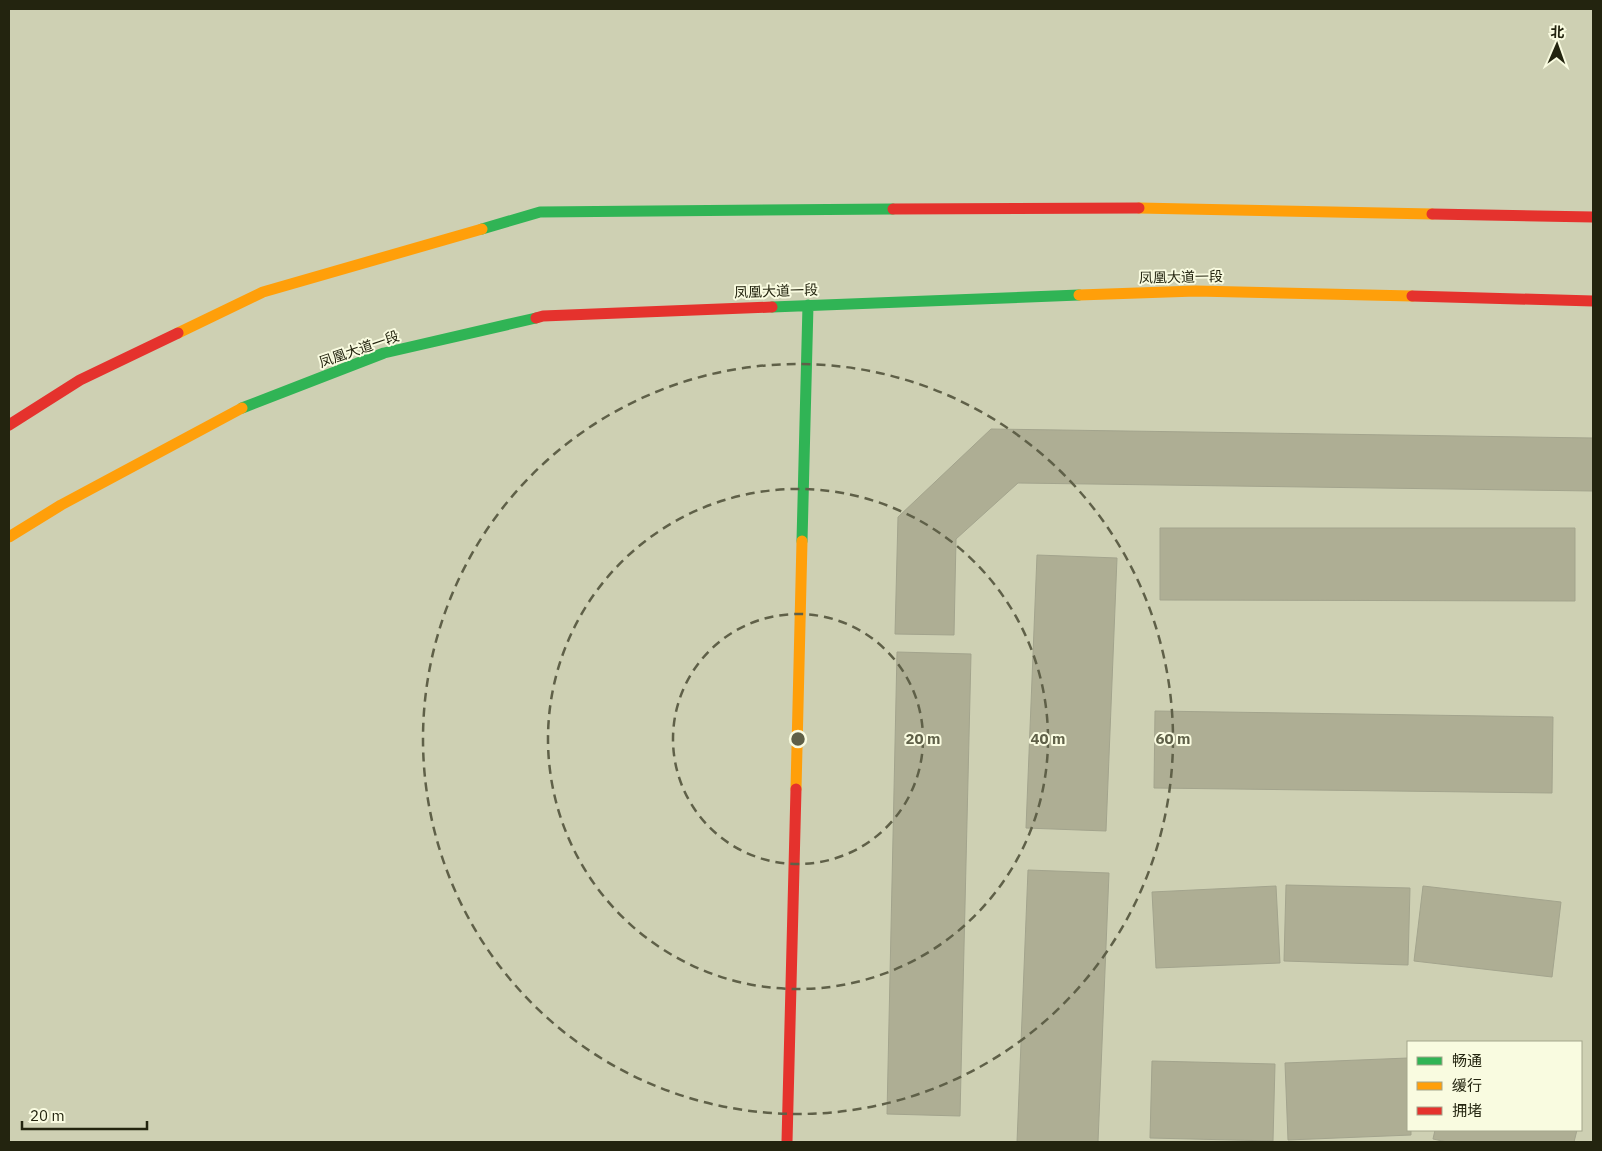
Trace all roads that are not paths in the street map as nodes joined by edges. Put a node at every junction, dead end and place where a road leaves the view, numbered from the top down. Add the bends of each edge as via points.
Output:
1 (1593, 217) edge
2 (1593, 301) edge
3 (808, 305) junction
4 (9, 425) edge
5 (9, 538) edge
6 (787, 1142) edge

1 - 4 main road via 1091,207 540,212 263,292 80,380
2 - 3 main road, 凤凰大道一段 via 1196,291
3 - 5 main road, 凤凰大道一段 via 543,316 384,353 233,411 61,505
3 - 6 main road

